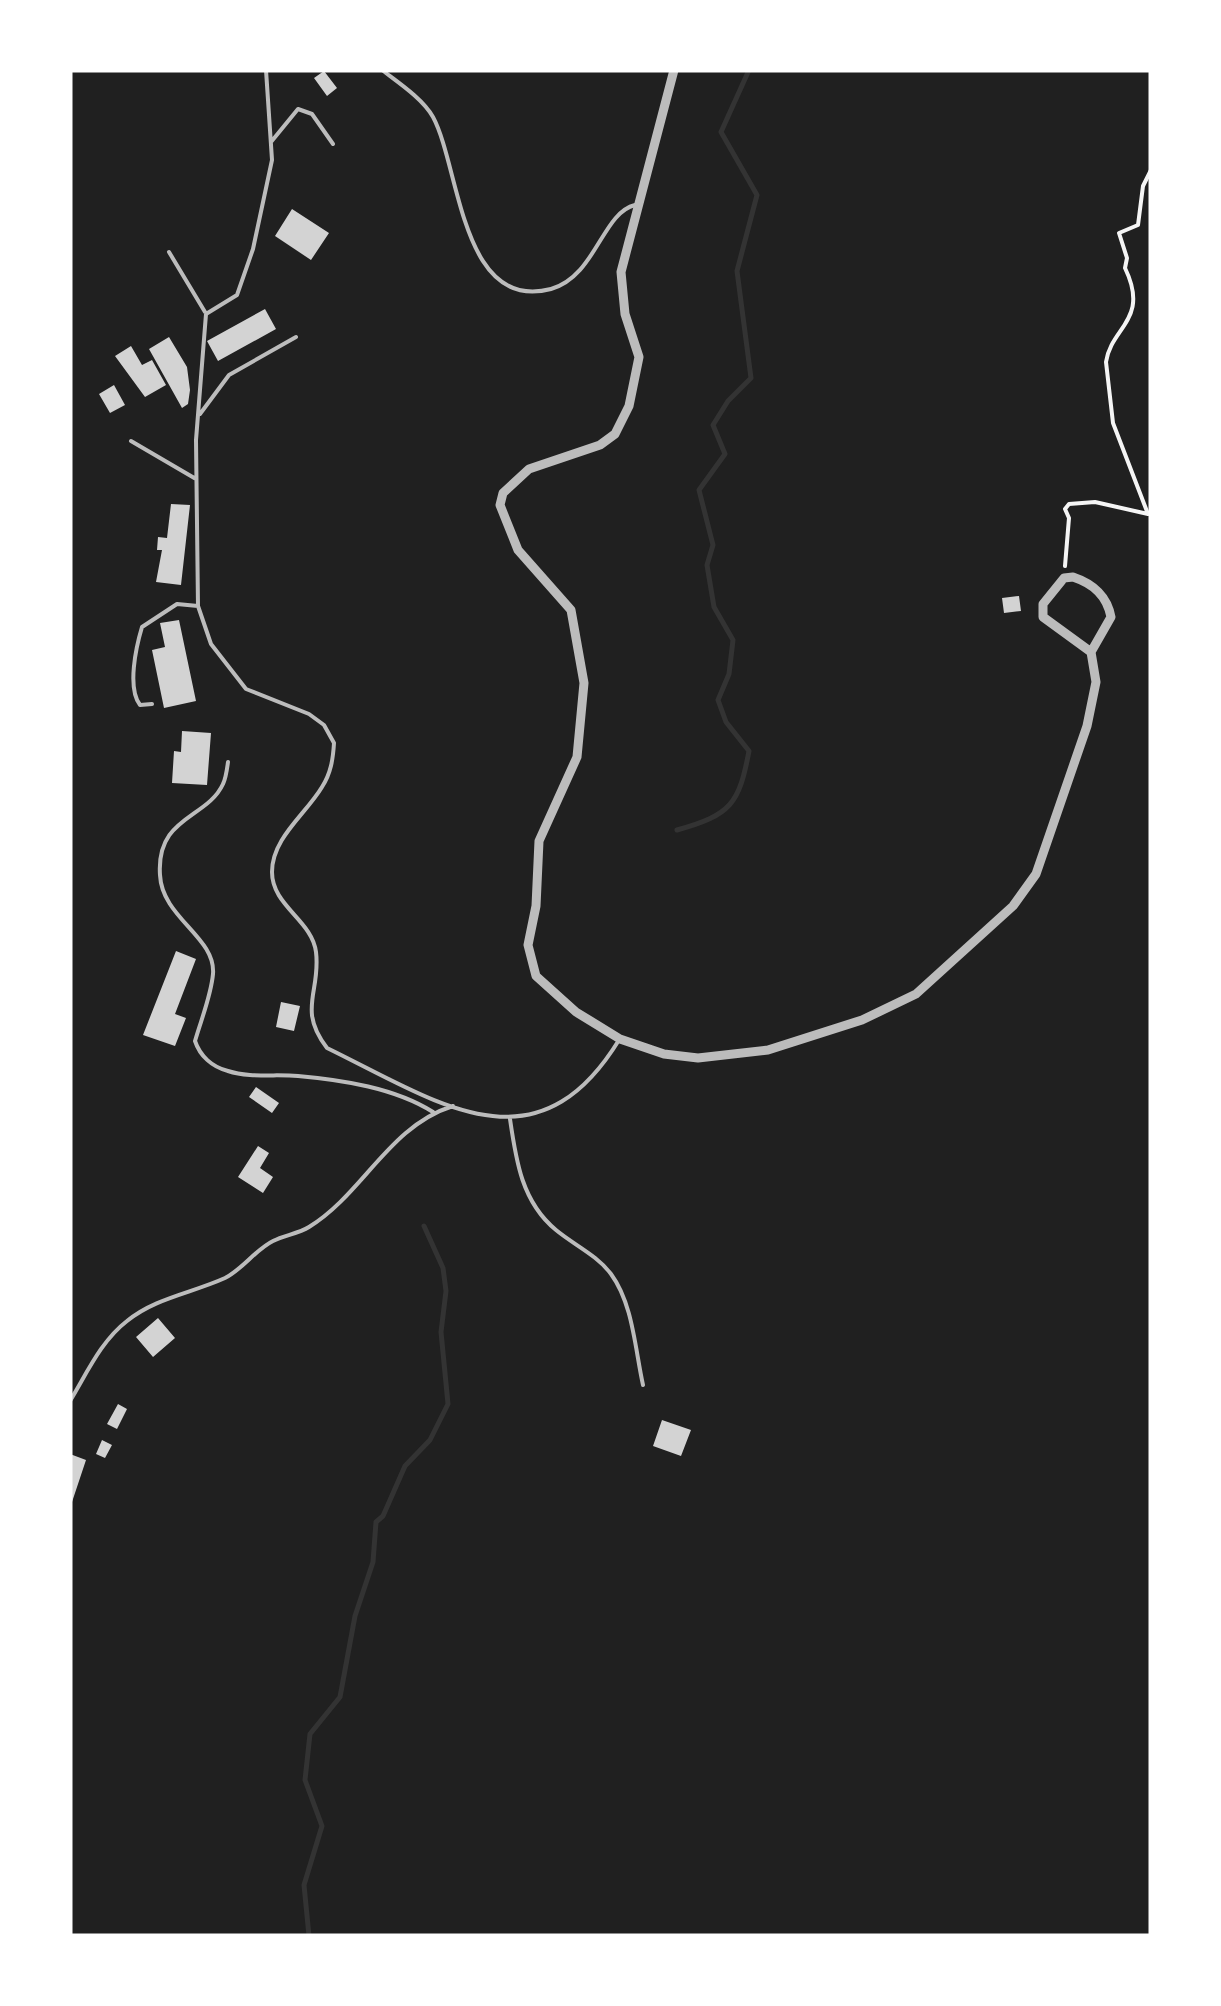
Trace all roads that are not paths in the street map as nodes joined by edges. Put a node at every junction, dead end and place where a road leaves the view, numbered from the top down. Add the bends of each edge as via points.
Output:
1 (266, 70) edge
2 (382, 70) edge
3 (674, 70) edge
4 (271, 142) junction
5 (333, 144) dead end
6 (638, 204) junction
7 (169, 252) dead end
8 (206, 314) junction
9 (296, 337) dead end
10 (200, 414) junction
11 (131, 441) dead end
12 (197, 479) junction
13 (198, 606) junction
14 (1090, 652) junction
15 (152, 704) dead end
16 (228, 762) dead end
17 (620, 1039) junction
18 (453, 1106) junction
19 (433, 1112) junction
20 (510, 1118) junction
21 (643, 1385) dead end
22 (70, 1401) edge

1 - 4 lane
2 - 6 lane via 431,112 475,252 511,285 550,289 572,278 623,210
3 - 6 street
4 - 5 lane via 298,109 312,114
4 - 8 lane via 266,198 237,295
6 - 17 street via 621,272 639,357 621,424 600,445 529,469 500,505 518,550 571,610 584,683 577,758 539,841 529,960 549,992
7 - 8 lane
8 - 10 lane
9 - 10 lane via 229,375
10 - 12 lane
11 - 12 lane
12 - 13 lane
13 - 15 lane via 177,604 142,626 135,698 140,706
13 - 18 lane via 212,644 246,690 309,714 334,742 323,786 284,836 272,870 281,899 313,940 310,1013 316,1034 327,1048
14 - 14 street via 1043,616 1043,604 1064,578 1085,581 1108,604 1111,618
14 - 17 street via 1096,682 1086,726 1036,874 1013,906 916,994 862,1020 733,1057 664,1054
16 - 19 lane via 222,787 177,824 162,854 167,902 211,955 198,1051 230,1072 372,1088
17 - 20 lane via 583,1090 556,1106
18 - 19 lane
18 - 20 lane
19 - 22 lane via 308,1228 271,1242 228,1277 128,1320 108,1338
20 - 21 lane via 529,1200 610,1272 624,1300

